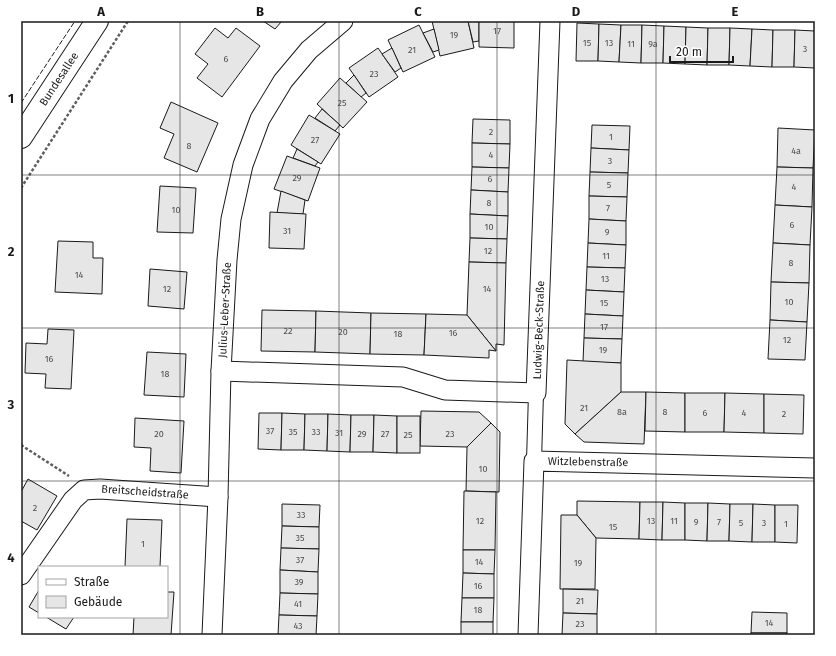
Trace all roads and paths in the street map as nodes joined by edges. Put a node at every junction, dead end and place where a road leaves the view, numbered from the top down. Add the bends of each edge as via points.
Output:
1 (97, 21) edge
2 (128, 21) edge
3 (343, 21) edge
4 (550, 21) edge
5 (21, 137) edge
6 (21, 188) edge
7 (222, 371) junction
8 (536, 393) junction
9 (21, 445) edge
10 (534, 461) junction
11 (815, 468) edge
12 (84, 490) junction
13 (218, 497) junction
14 (27, 554) edge
15 (21, 575) edge
16 (212, 635) edge
17 (528, 635) edge

1 - 5 main road, Bundesallee
2 - 6 path
3 - 7 street, Julius-Leber-Straße via 309,50 283,81 260,119 243,165 231,218
4 - 8 street, Ludwig-Beck-Straße
7 - 8 street, Ludwig-Beck-Straße via 403,377 445,390
7 - 13 street, Julius-Leber-Straße
8 - 10 street
9 - 12 path via 66,473
10 - 11 street, Witzlebenstraße
10 - 17 street, Witzlebenstraße
12 - 13 street, Breitscheidstraße
12 - 14 street via 72,500
13 - 16 street, Julius-Leber-Straße
14 - 15 street

